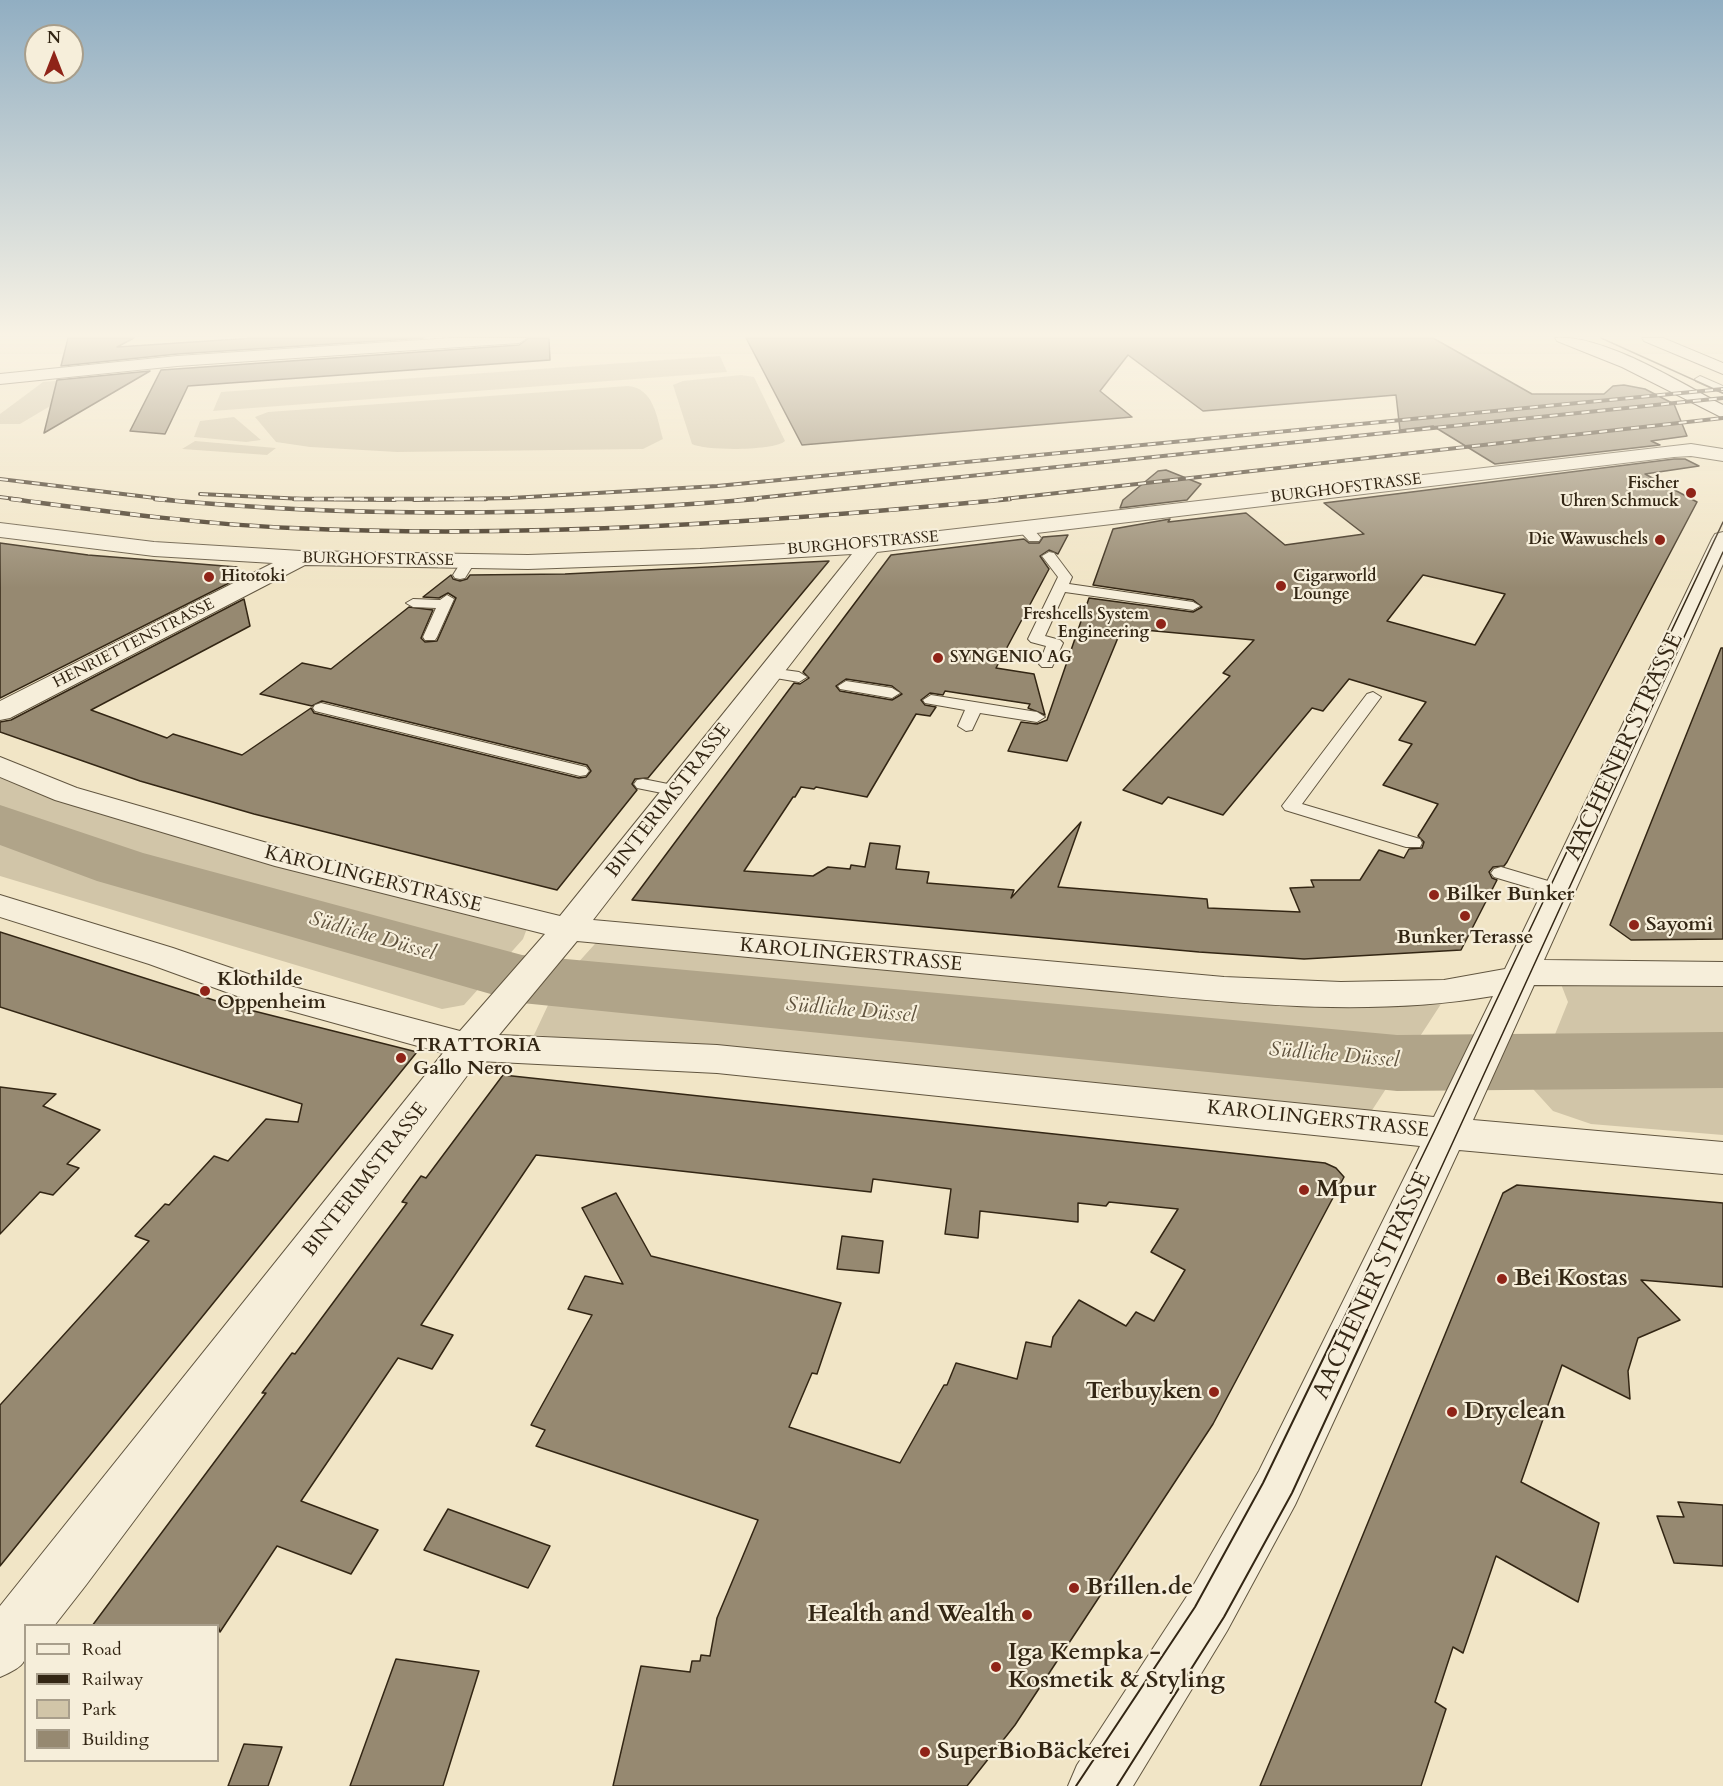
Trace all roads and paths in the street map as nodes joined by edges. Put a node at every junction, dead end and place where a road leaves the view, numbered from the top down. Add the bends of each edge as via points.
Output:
1 (1723, 455) edge
2 (0, 530) edge
3 (1723, 539) edge
4 (870, 546) junction
5 (1049, 556) dead end
6 (301, 558) junction
7 (1060, 587) junction
8 (413, 603) dead end
9 (1193, 606) dead end
10 (430, 637) dead end
11 (1047, 663) dead end
12 (770, 673) junction
13 (799, 677) dead end
14 (846, 686) dead end
15 (892, 693) dead end
16 (1373, 697) dead end
17 (931, 700) dead end
18 (975, 707) junction
19 (321, 708) dead end
20 (0, 712) edge
21 (1037, 717) dead end
22 (966, 726) dead end
23 (0, 766) edge
24 (580, 771) dead end
25 (643, 784) dead end
26 (677, 791) junction
27 (1413, 843) dead end
28 (1501, 873) dead end
29 (1558, 890) junction
30 (0, 906) edge
31 (568, 929) junction
32 (1723, 974) edge
33 (1518, 976) junction
34 (468, 1047) junction
35 (1445, 1133) junction
36 (1723, 1158) edge
37 (0, 1648) edge
38 (1098, 1786) edge

1 - 4 street, BURGHOFSTRASSE via 1674,451 1028,532
2 - 6 street, BURGHOFSTRASSE via 154,549
3 - 29 street, AACHENER STRASSE
4 - 6 street, BURGHOFSTRASSE via 464,568
4 - 12 street, BINTERIMSTRASSE
5 - 7 lane via 1065,577
6 - 20 street, HENRIETTENSTRASSE
7 - 9 lane
7 - 11 lane via 1036,639 1055,643
8 - 10 lane via 446,601
12 - 13 lane
12 - 26 street, BINTERIMSTRASSE
14 - 15 lane
16 - 27 lane via 1291,806
17 - 18 lane
18 - 21 lane
18 - 22 lane
19 - 24 lane
23 - 31 street, KAROLINGERSTRASSE via 66,794 286,859
25 - 26 lane
26 - 31 street, BINTERIMSTRASSE
28 - 29 lane
29 - 33 street, AACHENER STRASSE
30 - 34 street, KAROLINGERSTRASSE via 250,987
31 - 33 street, KAROLINGERSTRASSE via 1236,990 1444,992
31 - 34 street, BINTERIMSTRASSE
32 - 33 street, KAROLINGERSTRASSE via 1533,972
33 - 35 street, AACHENER STRASSE
34 - 35 street, KAROLINGERSTRASSE via 717,1059
34 - 37 street, BINTERIMSTRASSE via 68,1566
35 - 36 street, KAROLINGERSTRASSE
35 - 38 street, AACHENER STRASSE via 1277,1488 1208,1612

